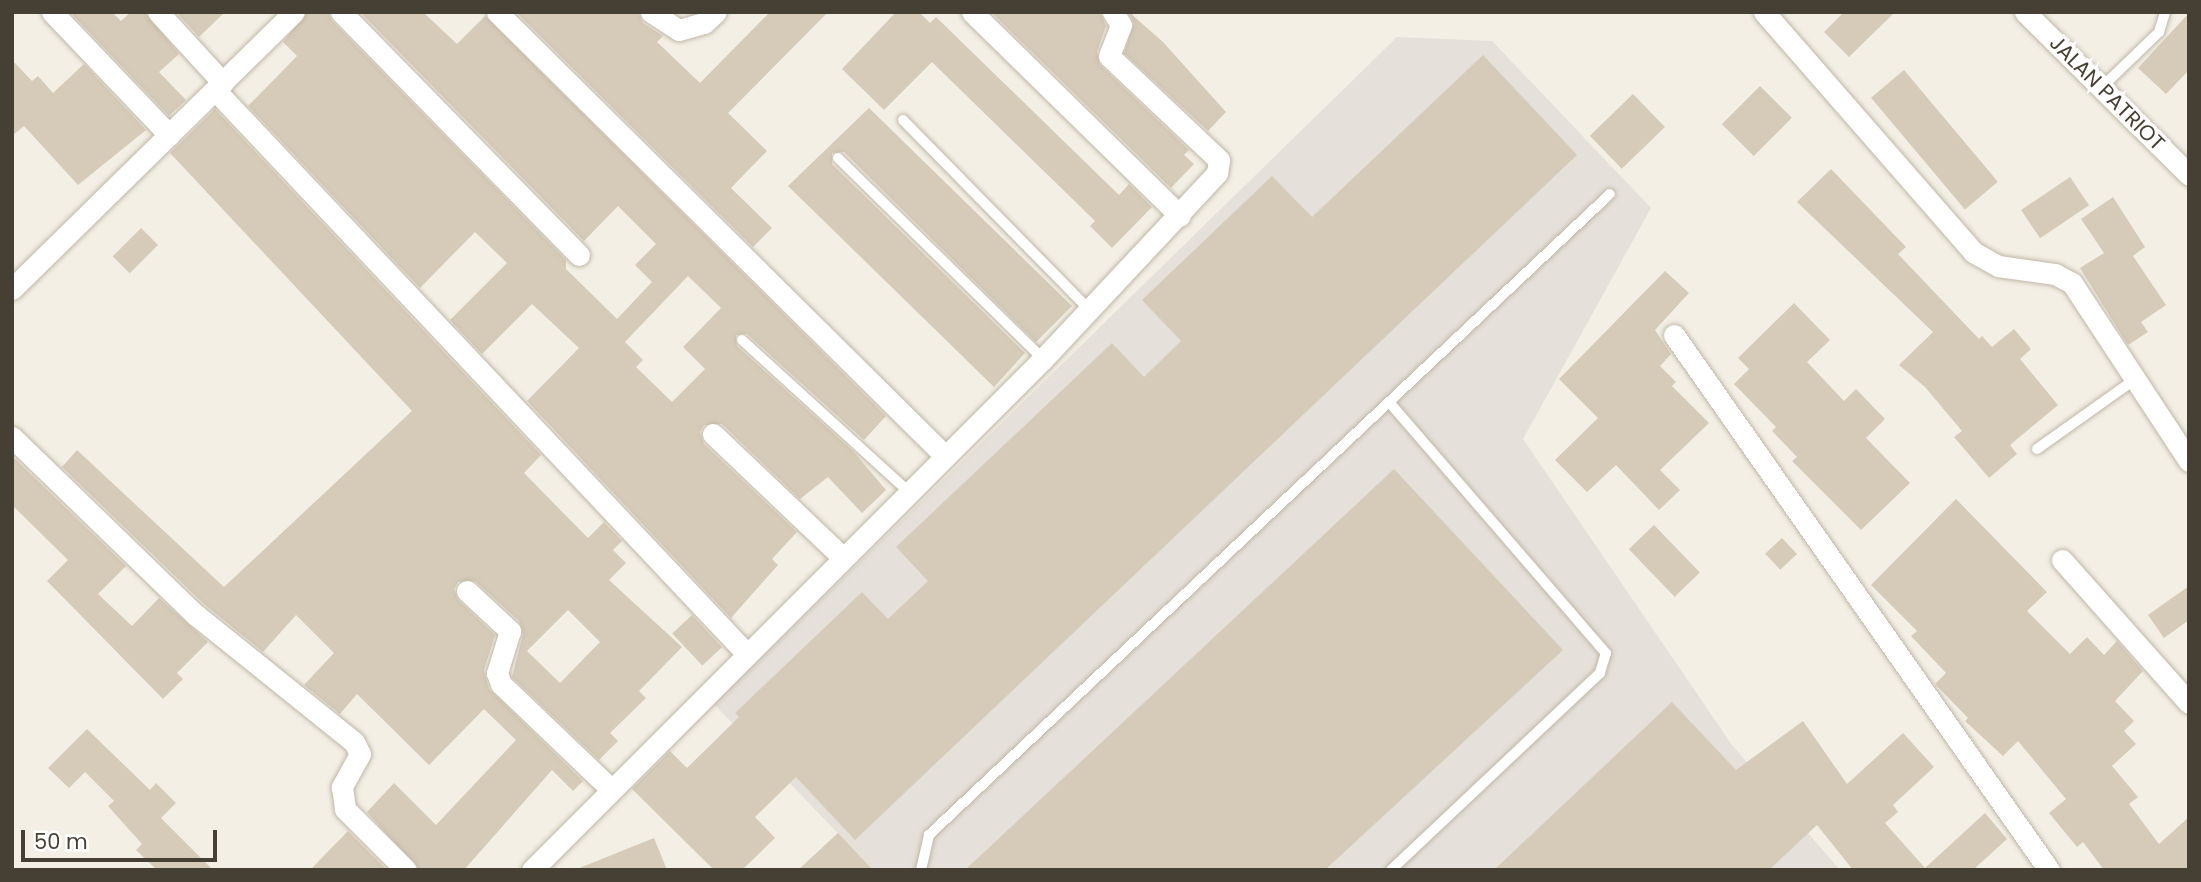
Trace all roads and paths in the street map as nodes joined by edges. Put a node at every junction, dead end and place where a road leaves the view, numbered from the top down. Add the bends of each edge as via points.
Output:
1 (52, 12) edge
2 (158, 12) edge
3 (294, 12) edge
4 (341, 12) edge
5 (497, 12) edge
6 (651, 12) edge
7 (716, 12) edge
8 (972, 12) edge
9 (1113, 12) edge
10 (1764, 12) edge
11 (2025, 12) edge
12 (2165, 12) edge
13 (219, 87) junction
14 (2101, 88) junction
15 (904, 120) dead end
16 (169, 135) junction
17 (838, 158) dead end
18 (2189, 175) edge
19 (1610, 194) dead end
20 (1180, 216) junction
21 (579, 255) dead end
22 (12, 289) edge
23 (1090, 310) junction
24 (1674, 335) dead end
25 (742, 340) dead end
26 (1043, 359) junction
27 (2134, 380) junction
28 (1389, 402) junction
29 (713, 434) dead end
30 (12, 437) edge
31 (2037, 449) dead end
32 (945, 456) junction
33 (2189, 461) edge
34 (909, 492) junction
35 (842, 557) junction
36 (2062, 560) dead end
37 (467, 591) dead end
38 (746, 653) junction
39 (2189, 703) edge
40 (610, 788) junction
41 (534, 869) edge
42 (406, 870) edge
43 (921, 870) edge
44 (1391, 870) edge
45 (2049, 870) edge

1 - 16 street
2 - 13 street
3 - 13 street
4 - 21 street
5 - 32 street
6 - 7 street via 679,30 704,23
8 - 20 street
9 - 20 street via 1121,25 1110,56 1118,68 1219,160 1217,173
10 - 27 street via 1973,252 1998,266 2055,274 2072,283
11 - 14 street, JALAN PATRIOT
12 - 14 lane via 2159,32
13 - 16 street
13 - 38 street
14 - 18 street, JALAN PATRIOT
15 - 23 lane
16 - 22 street
17 - 26 lane
19 - 28 lane
20 - 23 street
23 - 26 street
24 - 45 street
25 - 34 lane
26 - 32 street
27 - 31 lane
27 - 33 street
28 - 43 lane via 929,835
28 - 44 lane via 1606,653 1600,673
29 - 35 street
30 - 42 street via 196,615 354,742 360,754 342,787 345,809
32 - 34 street
34 - 35 street
35 - 38 street
36 - 39 street
37 - 40 street via 510,631 497,673 501,684
38 - 40 street
40 - 41 street

